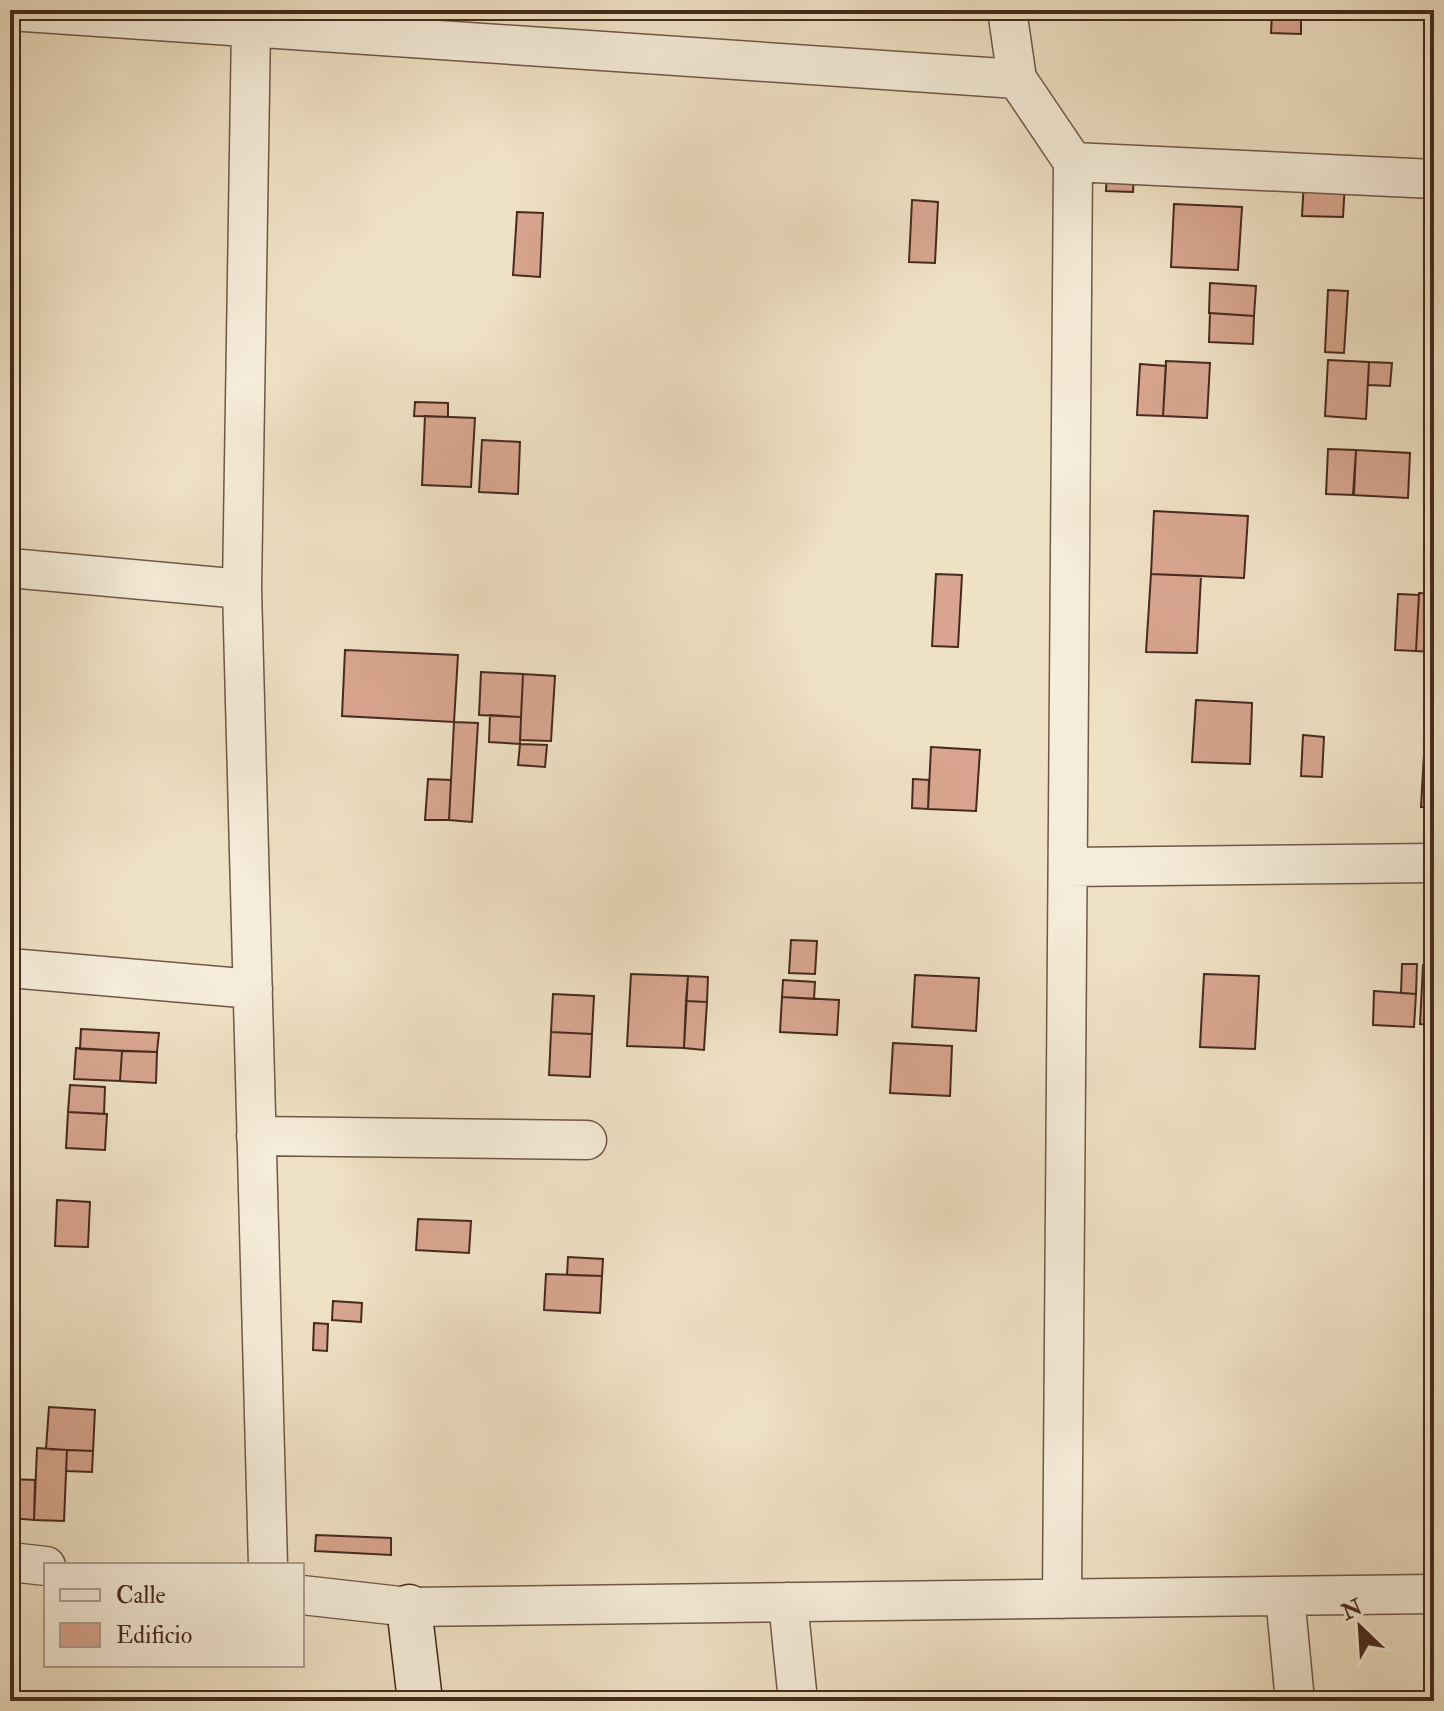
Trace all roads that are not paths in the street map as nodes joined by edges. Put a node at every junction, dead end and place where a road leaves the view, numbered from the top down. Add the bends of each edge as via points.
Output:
1 (1007, 10) edge
2 (10, 11) edge
3 (88, 13) edge
4 (251, 27) junction
5 (1017, 79) junction
6 (1073, 162) junction
7 (1434, 179) edge
8 (10, 568) edge
9 (242, 589) junction
10 (1434, 863) edge
11 (1069, 867) junction
12 (10, 968) edge
13 (253, 989) junction
14 (256, 1136) junction
15 (587, 1140) dead end
16 (10, 1562) edge
17 (268, 1563) edge
18 (44, 1566) edge
19 (1434, 1594) edge
20 (304, 1595) edge
21 (1285, 1596) junction
22 (1062, 1599) junction
23 (788, 1602) junction
24 (409, 1607) junction
25 (420, 1701) edge
26 (798, 1701) edge
27 (1295, 1701) edge

1 - 5 street
2 - 3 street
3 - 4 street
4 - 5 street
4 - 9 street
5 - 6 street
6 - 7 street
6 - 11 street
8 - 9 street
9 - 13 street
10 - 11 street
11 - 22 street
12 - 13 street
13 - 14 street
14 - 15 street
14 - 17 street
16 - 18 street
19 - 21 street
20 - 24 street
21 - 22 street
21 - 27 street
22 - 23 street
23 - 24 street
23 - 26 street
24 - 25 street

